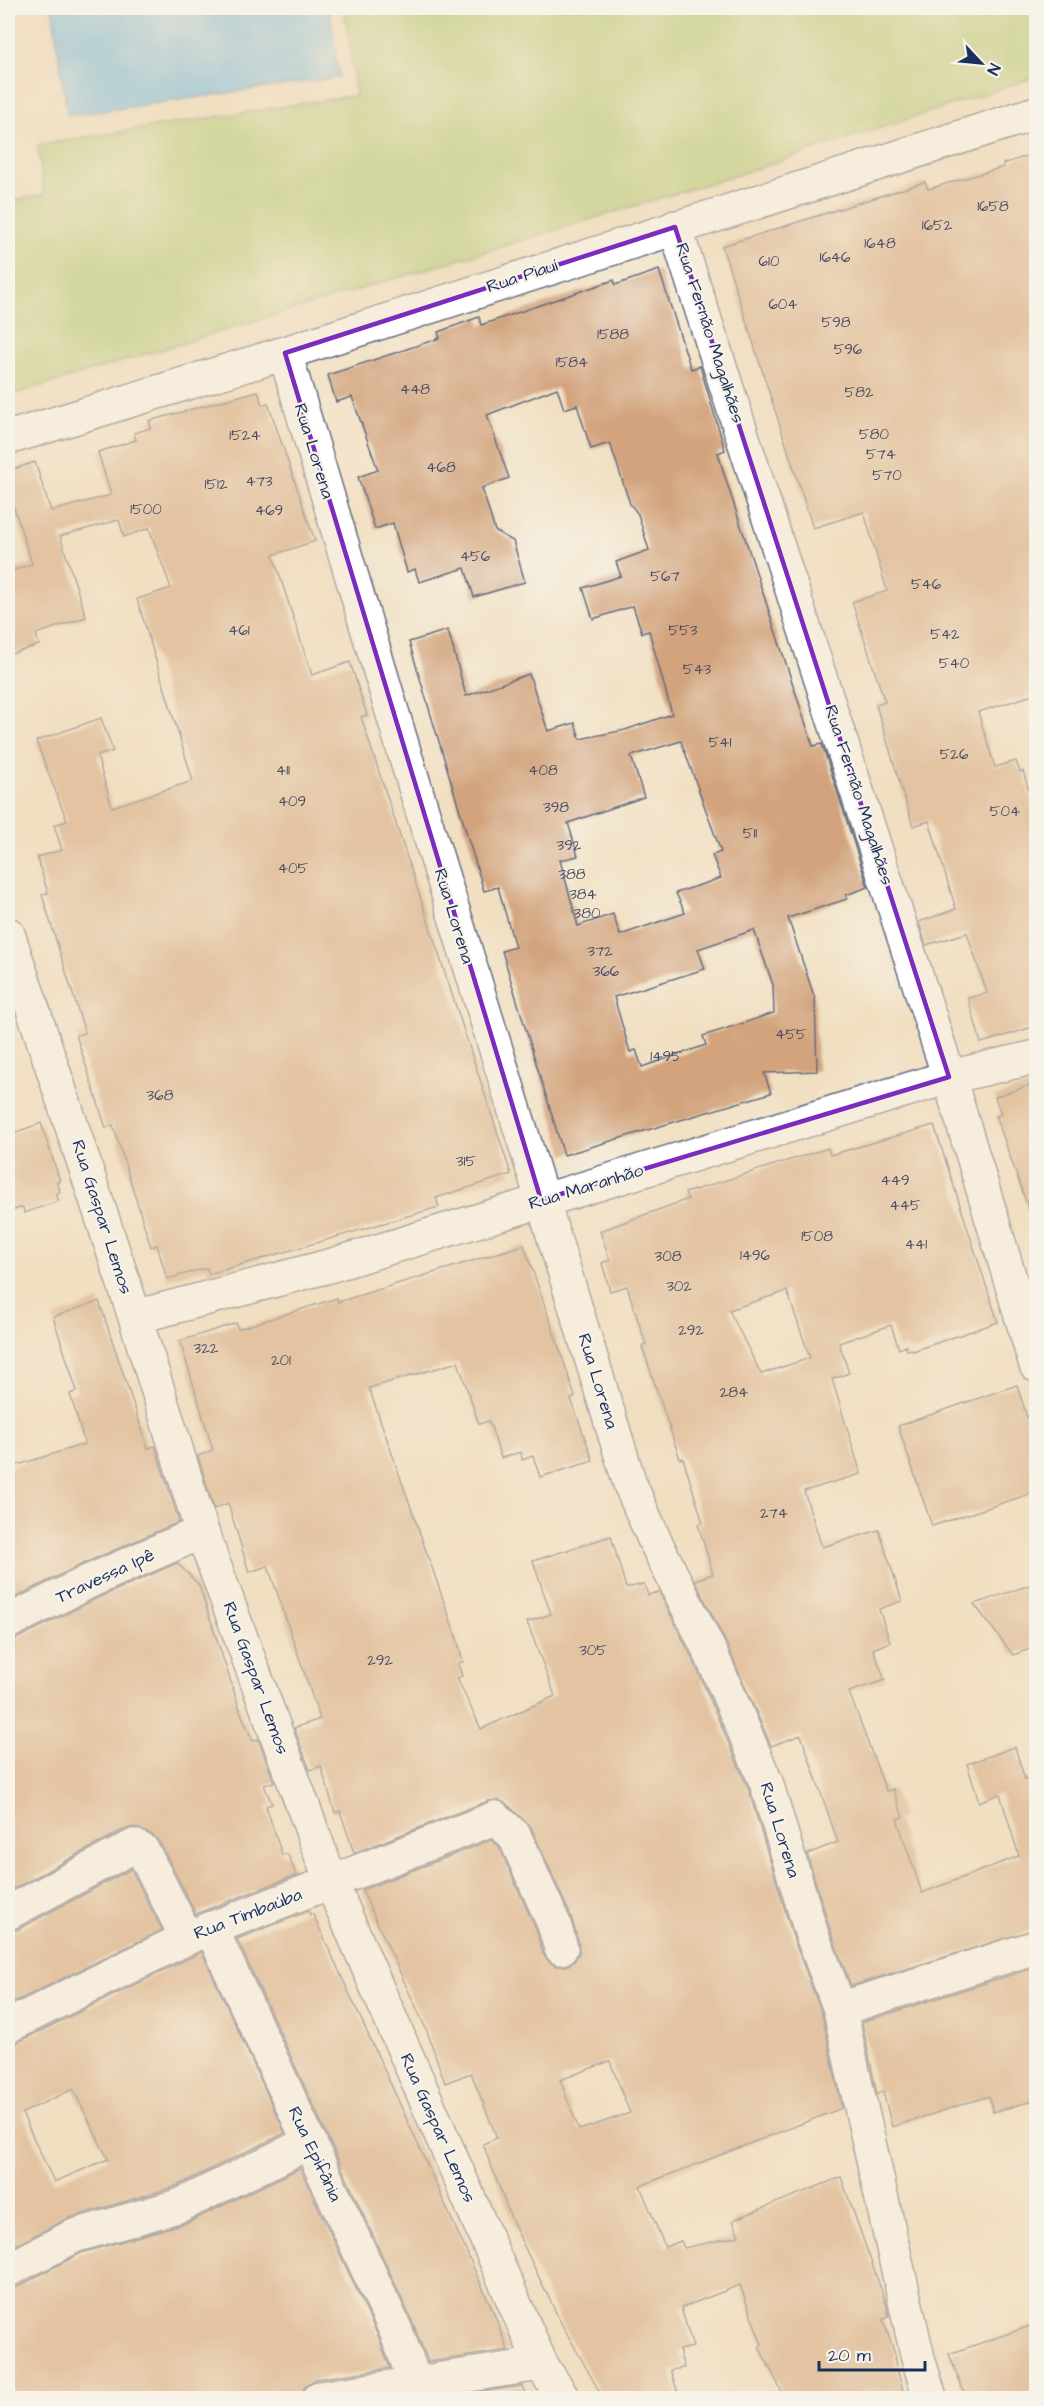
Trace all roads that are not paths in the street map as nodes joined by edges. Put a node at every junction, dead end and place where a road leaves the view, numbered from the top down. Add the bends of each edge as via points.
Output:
1 (1036, 113) edge
2 (675, 227) junction
3 (285, 352) junction
4 (8, 438) edge
5 (8, 934) edge
6 (1036, 1057) edge
7 (949, 1077) junction
8 (542, 1200) junction
9 (135, 1317) junction
10 (1030, 1318) edge
11 (1036, 1365) edge
12 (202, 1532) junction
13 (8, 1622) edge
14 (331, 1882) junction
15 (8, 1913) edge
16 (199, 1933) junction
17 (1036, 1947) edge
18 (561, 1948) dead end
19 (840, 2009) junction
20 (8, 2026) edge
21 (310, 2142) junction
22 (8, 2270) edge
23 (541, 2364) junction
24 (415, 2382) junction
25 (319, 2398) edge
26 (563, 2398) edge
27 (930, 2398) edge

1 - 2 street, Rua Piauí
2 - 3 street, Rua Piauí
2 - 7 street, Rua Fernão Magalhães
3 - 4 street, Rua Piauí
3 - 8 street, Rua Lorena
5 - 9 street, Rua Gaspar Lemos
6 - 7 street, Rua Maranhão
7 - 8 street, Rua Maranhão
7 - 10 street, Rua Fernão Magalhães
8 - 9 street, Rua Maranhão via 329,1266
8 - 19 street, Rua Lorena via 630,1484 711,1654 766,1782 812,1935
9 - 12 street, Rua Gaspar Lemos
10 - 11 street, Rua Fernão Magalhães
12 - 13 street, Travessa Ipê
12 - 14 street, Rua Gaspar Lemos
14 - 16 street, Rua Timbaúba
14 - 18 street, Rua Timbaúba via 495,1818 514,1834
14 - 23 street, Rua Gaspar Lemos
15 - 16 street, Rua Epifânia via 134,1846 142,1851
16 - 20 street, Rua Timbaúba
16 - 21 street, Rua Epifânia
17 - 19 street
19 - 27 street, Rua Lorena
21 - 22 street via 181,2205 74,2236
21 - 24 street, Rua Epifânia via 396,2331
23 - 24 street
23 - 26 street, Rua Gaspar Lemos
24 - 25 street

